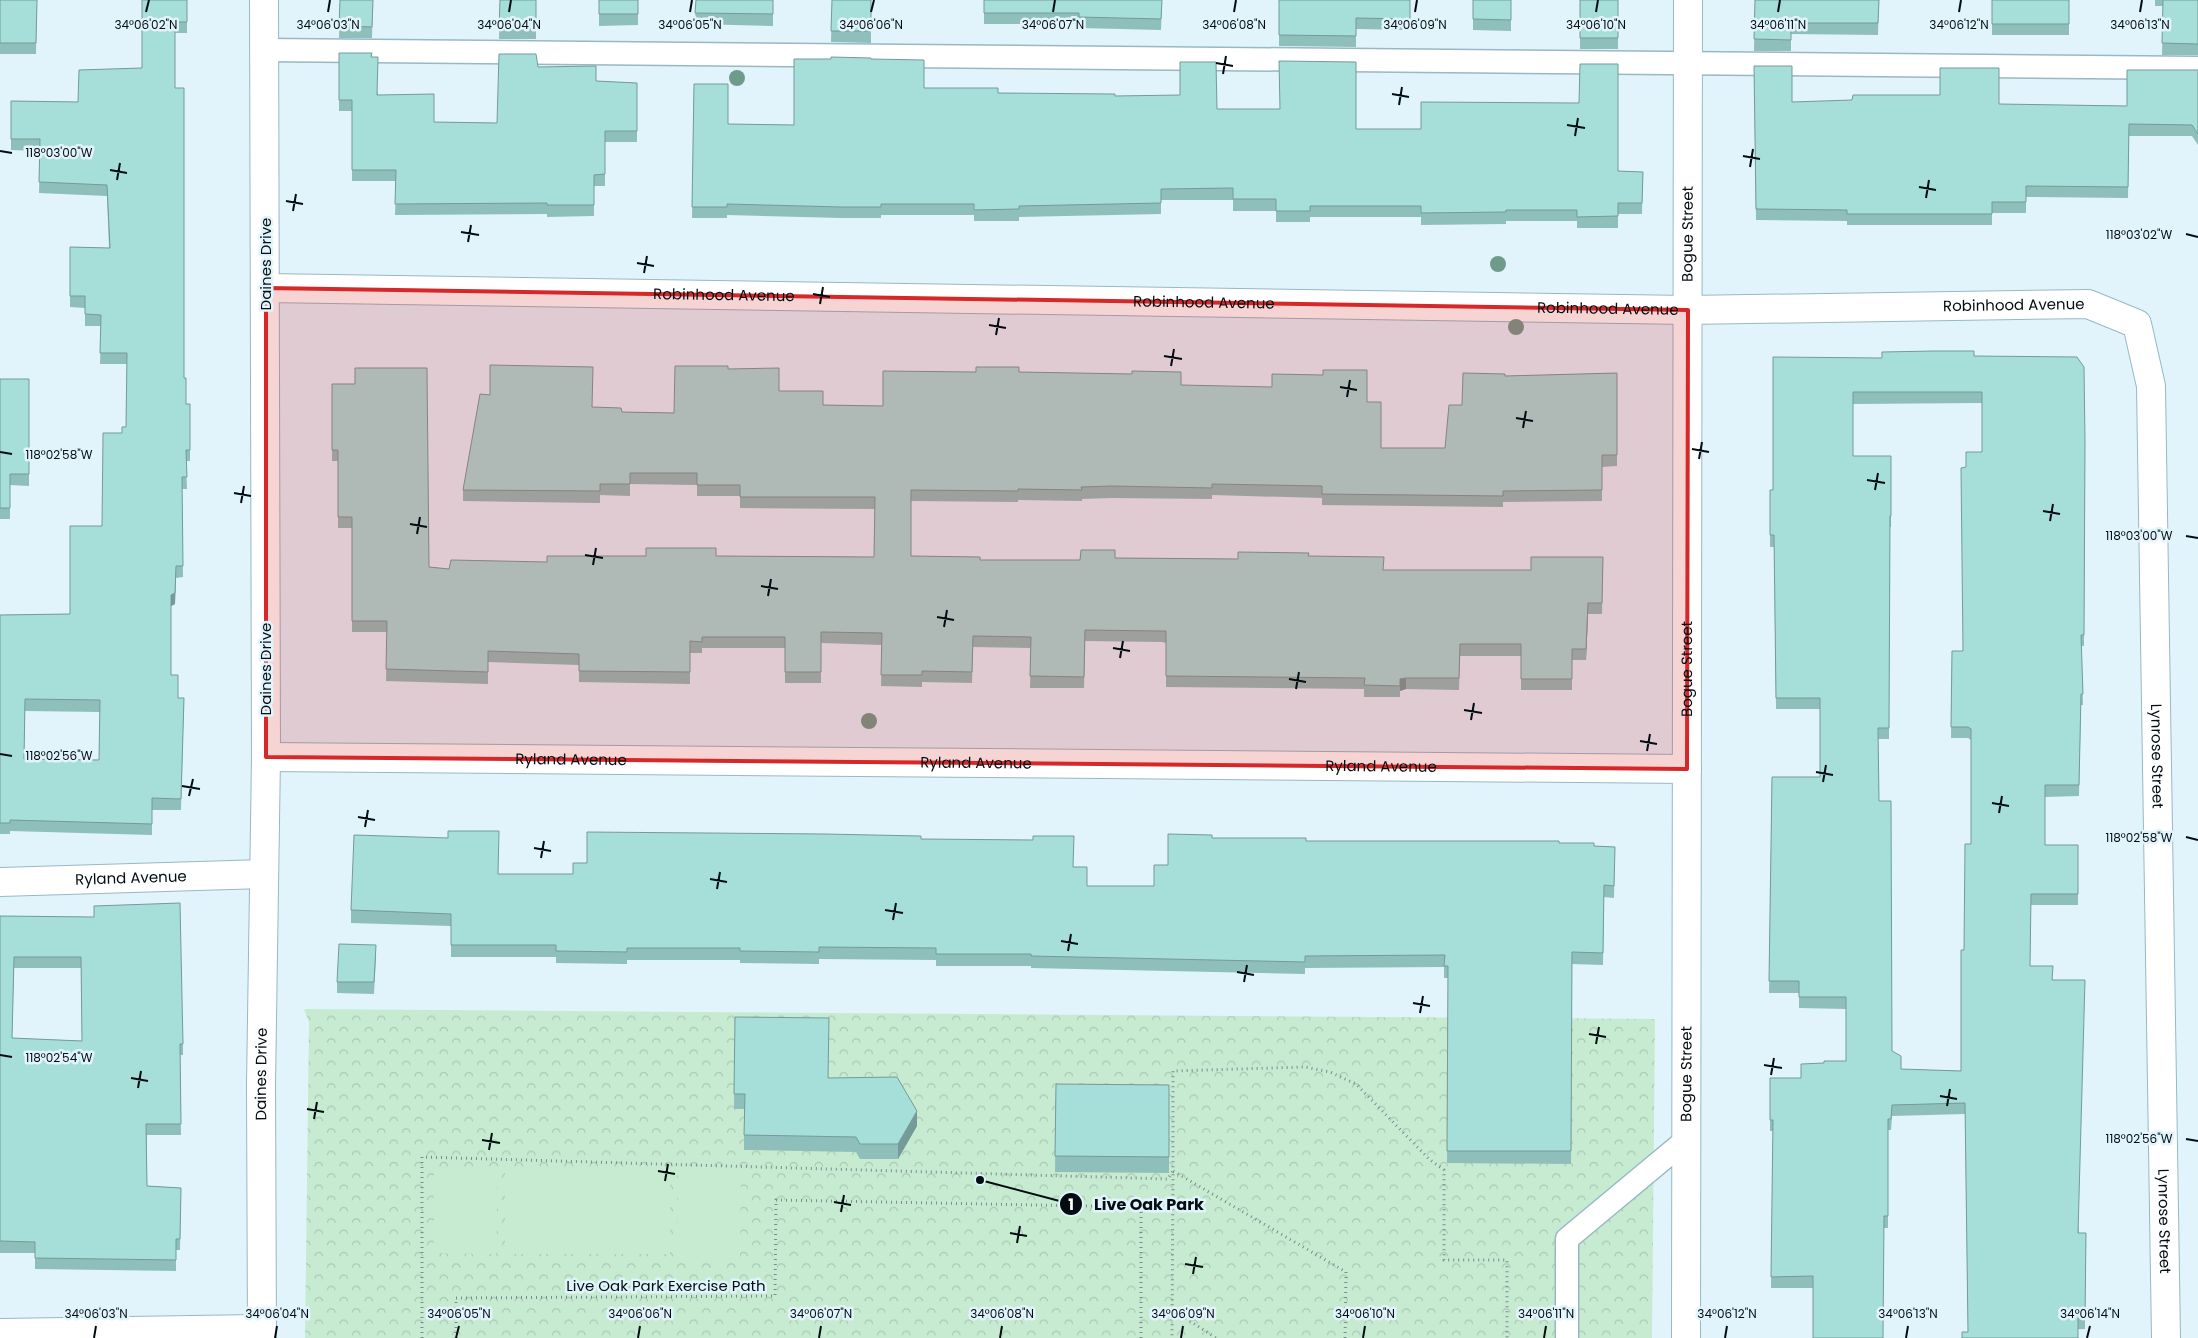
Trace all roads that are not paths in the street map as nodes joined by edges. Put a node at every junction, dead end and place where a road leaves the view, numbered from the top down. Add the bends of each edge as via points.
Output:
1 (264, 0) edge
2 (1688, 0) edge
3 (264, 50) junction
4 (1688, 62) junction
5 (2198, 68) edge
6 (266, 288) junction
7 (1688, 310) junction
8 (2137, 324) joint
9 (266, 757) junction
10 (1687, 769) junction
11 (264, 874) junction
12 (0, 882) edge
13 (1686, 1140) junction
14 (0, 1333) edge
15 (262, 1333) edge
16 (1567, 1338) edge
17 (1686, 1338) edge
18 (2166, 1338) edge

1 - 3 street, Daines Drive
2 - 4 street, Bogue Street
3 - 4 lane
3 - 6 street, Daines Drive
4 - 5 lane
4 - 7 street, Bogue Street
6 - 7 street, Robinhood Avenue
6 - 9 street, Daines Drive
7 - 8 street, Robinhood Avenue via 2088,304
7 - 10 street, Bogue Street
8 - 18 street, Lynrose Street via 2151,386
9 - 10 street, Ryland Avenue
9 - 11 street, Daines Drive
10 - 13 street, Bogue Street
11 - 12 street, Ryland Avenue
11 - 15 street, Daines Drive
13 - 16 lane via 1567,1239
13 - 17 street, Bogue Street
14 - 15 street

